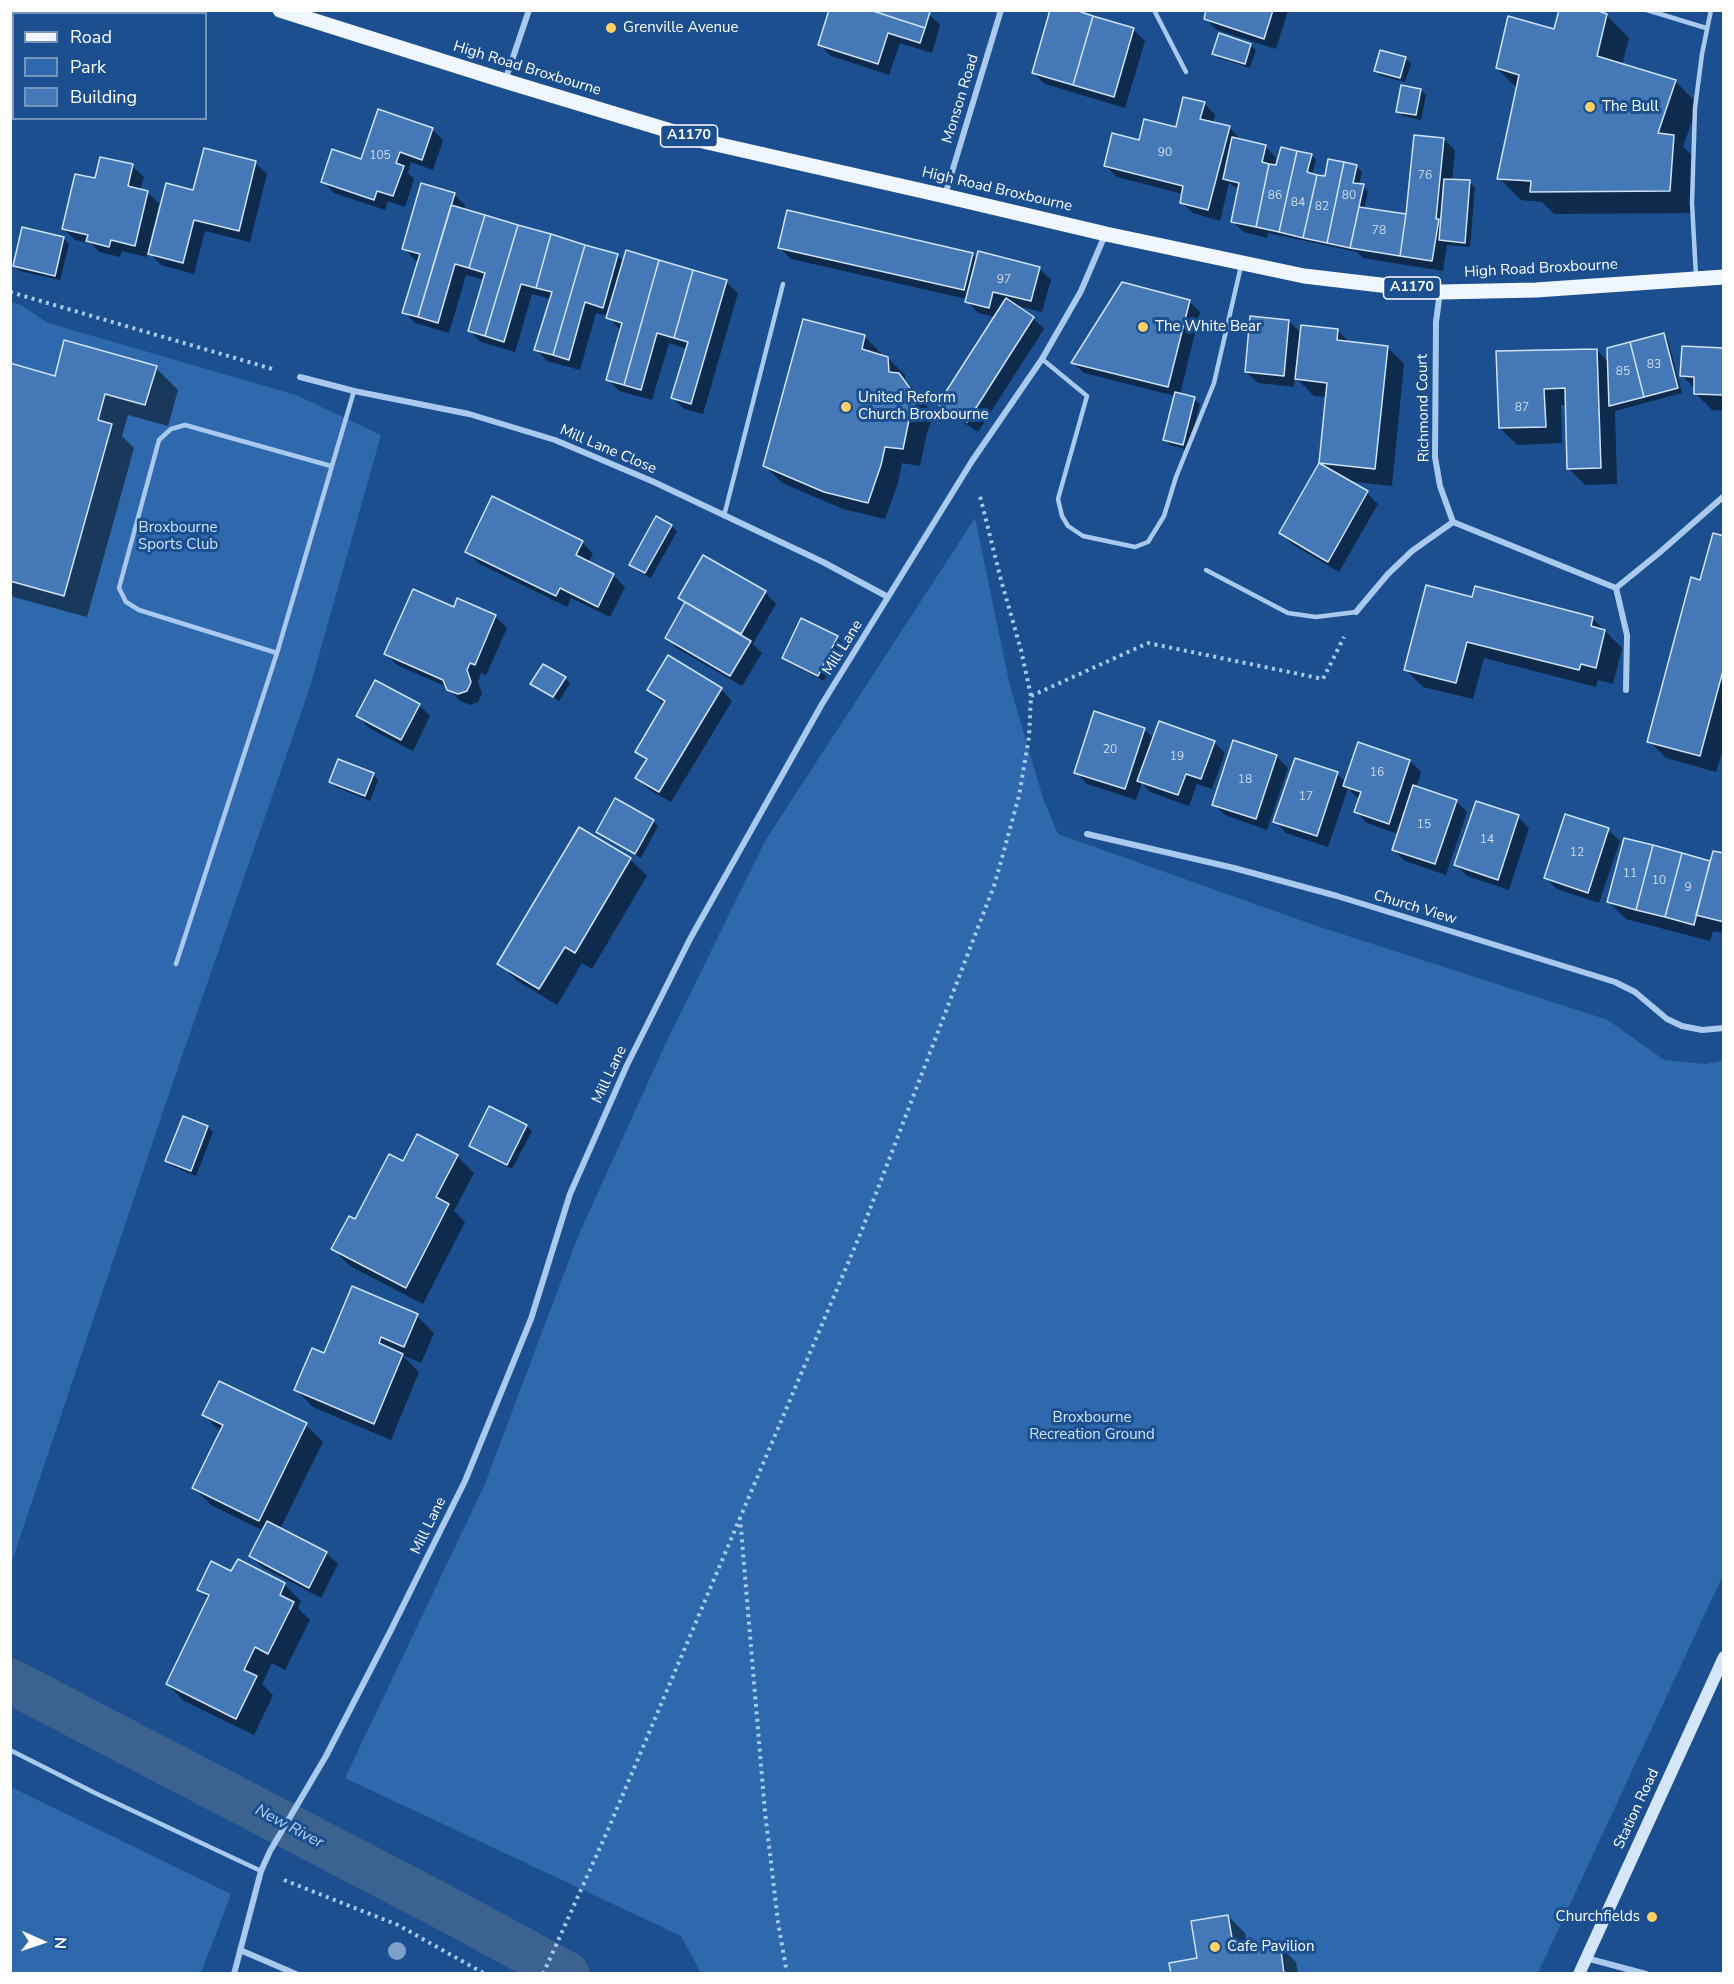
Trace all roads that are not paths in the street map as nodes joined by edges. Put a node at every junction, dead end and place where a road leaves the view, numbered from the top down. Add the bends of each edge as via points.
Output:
1 (280, 10) edge
2 (529, 10) edge
3 (1001, 10) edge
4 (1155, 10) edge
5 (1647, 10) edge
6 (1711, 10) edge
7 (1706, 28) junction
8 (1186, 72) dead end
9 (505, 81) junction
10 (945, 196) junction
11 (1106, 234) junction
12 (1242, 263) junction
13 (1724, 277) edge
14 (1696, 279) junction
15 (783, 284) dead end
16 (1440, 292) junction
17 (1042, 359) junction
18 (300, 377) road end
19 (354, 391) junction
20 (331, 466) junction
21 (1724, 496) edge
22 (724, 516) junction
23 (1453, 522) junction
24 (1206, 570) dead end
25 (1616, 588) junction
26 (888, 597) junction
27 (1356, 612) joint
28 (277, 653) junction
29 (1626, 690) dead end
30 (1087, 834) dead end
31 (176, 964) dead end
32 (1724, 1028) edge
33 (1723, 1660) edge
34 (10, 1750) edge
35 (261, 1871) junction
36 (240, 1950) junction
37 (1586, 1958) junction
38 (234, 1974) edge
39 (296, 1974) edge
40 (1579, 1974) edge
41 (1646, 1974) edge

1 - 9 main road, High Road Broxbourne / A1170
2 - 9 street
3 - 10 street, Monson Road
4 - 8 lane
5 - 7 lane
6 - 7 lane
7 - 14 lane via 1693,142
9 - 10 main road, High Road Broxbourne / A1170 via 706,142
10 - 11 main road, High Road Broxbourne / A1170
11 - 12 main road, High Road Broxbourne / A1170
11 - 17 street, Mill Lane via 1081,291
12 - 16 main road, High Road Broxbourne / A1170 via 1304,276
12 - 17 lane via 1214,383 1164,516 1148,543 1135,547 1083,536 1068,526 1062,516 1058,499 1087,396
13 - 14 main road, High Road Broxbourne / A1170
14 - 16 main road, High Road Broxbourne / A1170
15 - 22 lane
16 - 23 street, Richmond Court via 1436,322 1435,458
17 - 26 street, Mill Lane via 972,460
18 - 19 street, Mill Lane Close
19 - 20 lane
19 - 22 street, Mill Lane Close via 469,414 555,440
20 - 28 lane
20 - 28 lane via 186,425 171,429 159,440 119,588 126,602 139,610
21 - 25 street
22 - 26 street, Mill Lane Close
23 - 25 street
23 - 27 street via 1412,551
24 - 27 lane via 1288,613 1316,617
25 - 29 street via 1627,635
26 - 35 street, Mill Lane via 822,704 690,939 627,1065 570,1194 531,1319 465,1481 392,1630
28 - 31 lane
30 - 32 street, Church View via 1336,896 1615,982 1682,1026 1702,1030
33 - 37 main road, Station Road
34 - 35 lane
35 - 36 street, Mill Lane
36 - 38 street, Mill Lane
36 - 39 street
37 - 40 main road, Station Road
37 - 41 street

